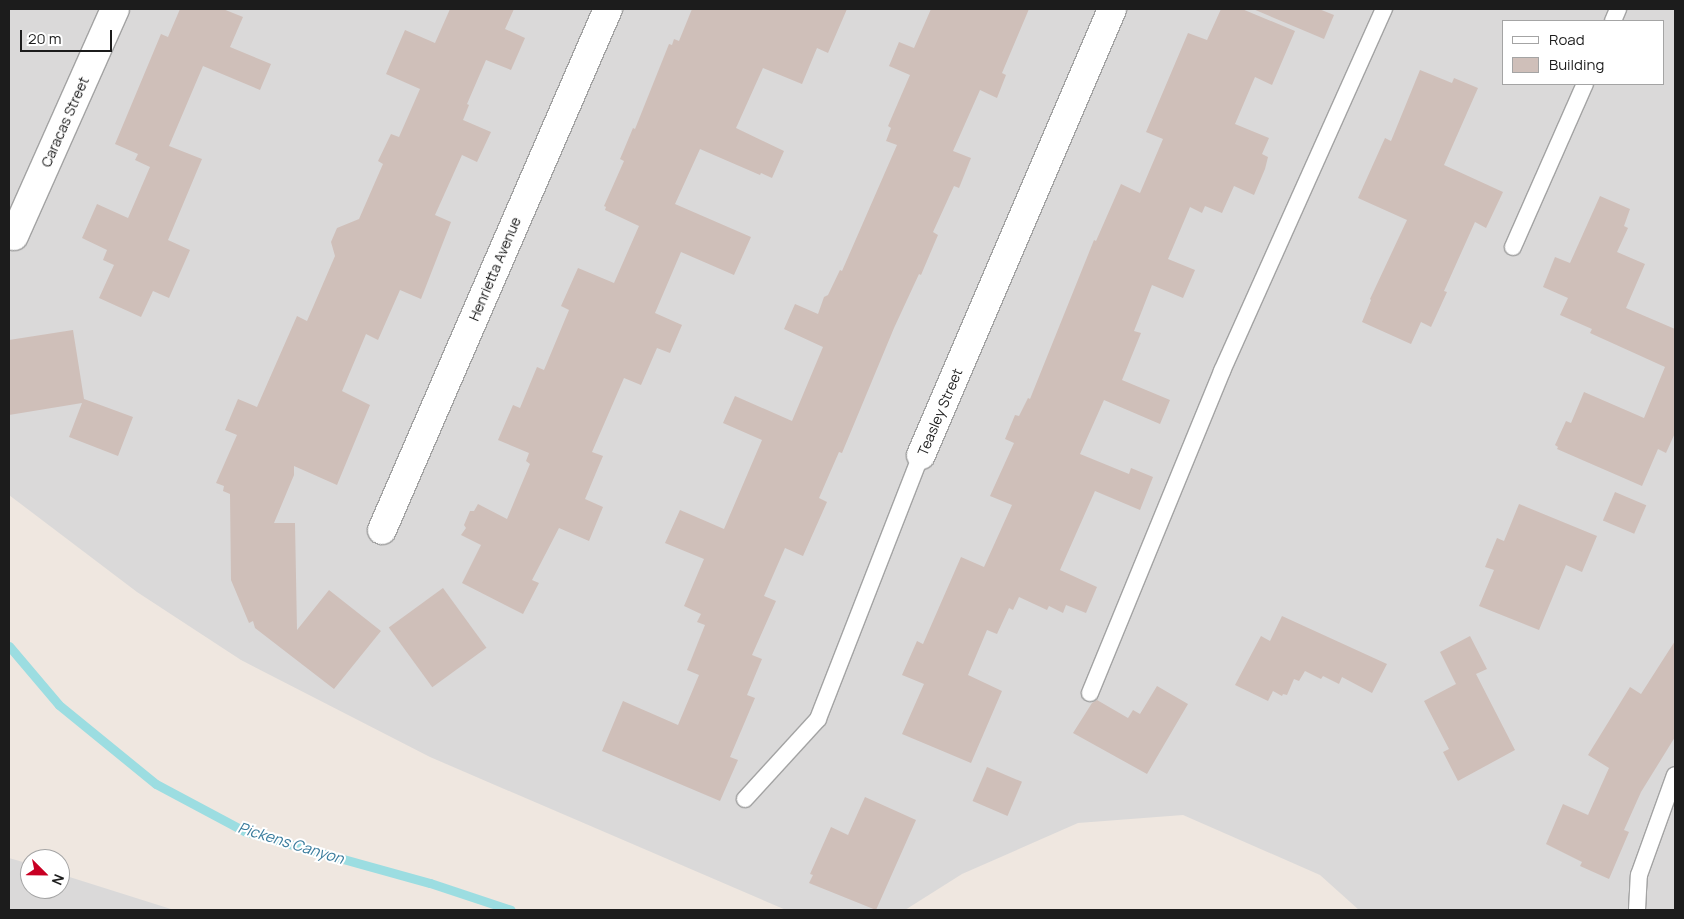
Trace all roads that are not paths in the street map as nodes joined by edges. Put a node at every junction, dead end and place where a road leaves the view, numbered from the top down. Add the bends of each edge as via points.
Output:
1 (115, 9) edge
2 (608, 9) edge
3 (1112, 9) edge
4 (1384, 9) edge
5 (1585, 85) edge
6 (14, 236) dead end
7 (1513, 247) dead end
8 (921, 455) joint
9 (382, 530) dead end
10 (1090, 693) dead end
11 (1675, 775) edge
12 (744, 798) dead end
13 (1637, 910) edge

1 - 6 street, Caracas Street
2 - 9 street, Henrietta Avenue
3 - 8 street, Teasley Street
4 - 10 lane via 1222,371
5 - 7 lane
8 - 12 lane, Teasley Street via 818,719
11 - 13 lane via 1640,875

